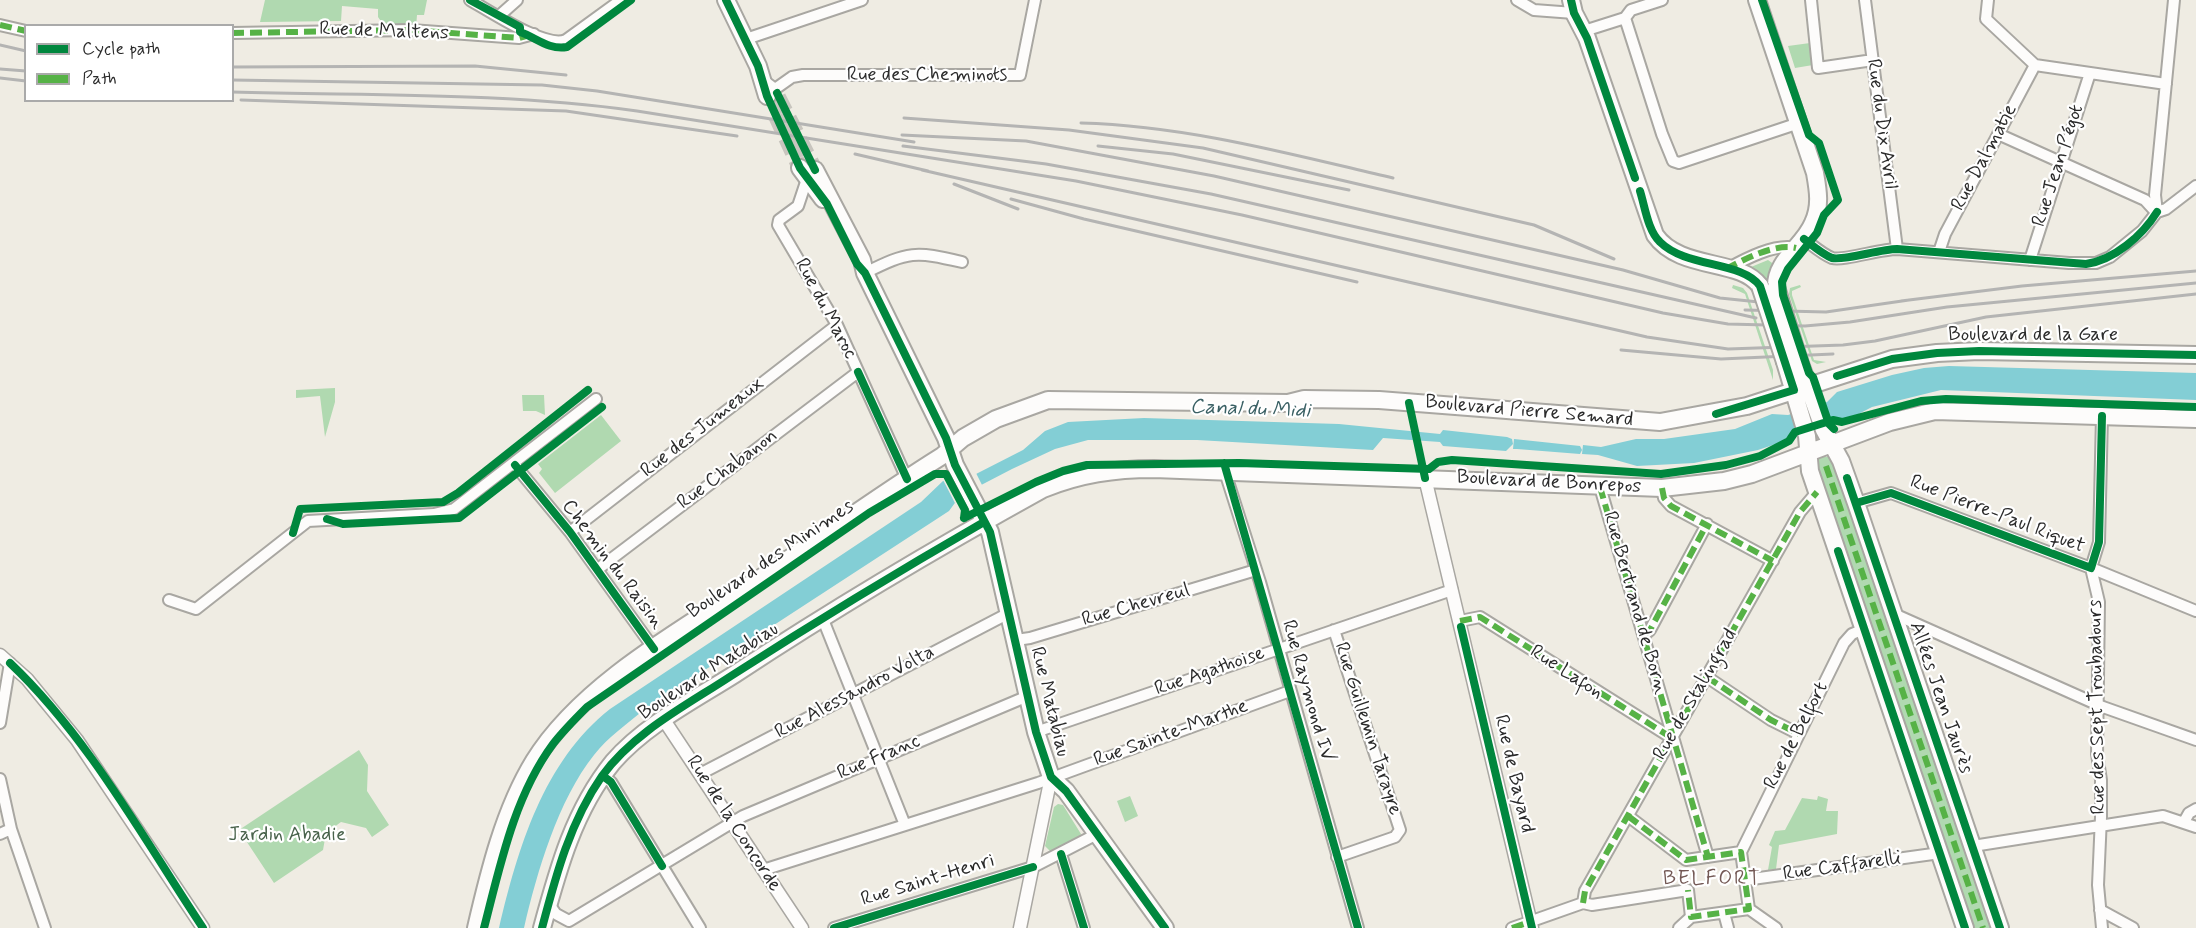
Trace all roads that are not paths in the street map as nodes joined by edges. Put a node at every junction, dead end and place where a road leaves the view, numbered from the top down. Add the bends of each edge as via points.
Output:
1 (470, 0) edge
2 (517, 0) edge
3 (621, 0) edge
4 (726, 0) edge
5 (862, 0) edge
6 (1035, 0) edge
7 (1517, 0) edge
8 (1662, 0) edge
9 (1757, 0) edge
10 (1811, 0) edge
11 (1864, 0) edge
12 (1988, 0) edge
13 (2174, 0) edge
14 (1572, 7) edge
15 (499, 16) junction
16 (1625, 18) junction
17 (0, 25) edge
18 (24, 31) edge
19 (1584, 31) junction
20 (234, 33) edge
21 (534, 34) junction
22 (746, 39) junction
23 (1873, 60) junction
24 (2035, 65) junction
25 (2090, 73) junction
26 (2166, 84) junction
27 (768, 86) joint
28 (1798, 123) junction
29 (1998, 134) junction
30 (2061, 163) junction
31 (807, 173) joint
32 (2196, 186) edge
33 (2157, 212) junction
34 (1800, 243) junction
35 (1897, 249) junction
36 (1939, 252) junction
37 (2030, 260) junction
38 (962, 262) dead end
39 (1726, 269) junction
40 (865, 273) junction
41 (1768, 286) junction
42 (837, 325) junction
43 (2196, 355) edge
44 (858, 372) junction
45 (1803, 395) junction
46 (596, 399) dead end
47 (2102, 416) junction
48 (2196, 419) edge
49 (1827, 438) junction
50 (1809, 453) junction
51 (952, 458) junction
52 (514, 464) junction
53 (1225, 472) junction
54 (1425, 478) junction
55 (907, 479) junction
56 (1600, 487) junction
57 (1662, 488) junction
58 (1817, 492) junction
59 (1856, 503) junction
60 (984, 522) junction
61 (1707, 524) junction
62 (570, 532) junction
63 (1773, 561) junction
64 (2091, 568) junction
65 (598, 569) junction
66 (1256, 570) junction
67 (1452, 590) junction
68 (169, 600) dead end
69 (2196, 611) edge
70 (1010, 613) junction
71 (1894, 614) junction
72 (822, 617) junction
73 (1460, 621) junction
74 (1864, 629) junction
75 (1334, 630) junction
76 (1644, 634) junction
77 (1016, 640) junction
78 (654, 649) junction
79 (1278, 649) junction
80 (3, 663) edge
81 (1707, 677) junction
82 (1290, 691) junction
83 (853, 694) junction
84 (1028, 696) junction
85 (2097, 704) junction
86 (664, 720) junction
87 (0, 723) edge
88 (1036, 732) junction
89 (1799, 734) junction
90 (1672, 738) junction
91 (2196, 740) edge
92 (879, 758) junction
93 (700, 774) junction
94 (603, 776) junction
95 (1052, 777) junction
96 (0, 779) edge
97 (2196, 809) edge
98 (1628, 816) junction
99 (2184, 822) junction
100 (732, 823) junction
101 (905, 825) junction
102 (2099, 826) junction
103 (2196, 827) edge
104 (11, 829) junction
105 (0, 834) edge
106 (1096, 834) junction
107 (1973, 846) junction
108 (1741, 852) junction
109 (1940, 853) junction
110 (1061, 854) junction
111 (1337, 857) junction
112 (1708, 857) junction
113 (662, 866) junction
114 (1033, 867) junction
115 (763, 870) junction
116 (1745, 880) junction
117 (1583, 903) junction
118 (549, 904) junction
119 (1749, 909) junction
120 (2100, 910) junction
121 (1724, 913) junction
122 (1691, 917) junction
123 (572, 925) edge
124 (1531, 925) edge
125 (45, 928) edge
126 (203, 928) edge
127 (476, 928) edge
128 (542, 928) edge
129 (699, 928) edge
130 (802, 928) edge
131 (834, 928) edge
132 (1020, 928) edge
133 (1084, 928) edge
134 (1166, 928) edge
135 (1358, 928) edge
136 (1512, 928) edge
137 (1679, 928) edge
138 (1728, 928) edge
139 (1776, 928) edge
140 (1965, 928) edge
141 (2000, 928) edge
142 (2102, 928) edge
143 (2133, 928) edge

1 - 15 street
2 - 15 street
3 - 21 street via 563,41 551,42
4 - 22 main road
5 - 22 street
6 - 27 street, Rue des Cheminots via 1020,75 803,75
7 - 14 street via 1534,10
8 - 16 street via 1631,10
9 - 28 main road
10 - 23 street via 1818,68
11 - 23 street, Rue du Dix Avril
12 - 24 street via 1986,19
13 - 26 street
14 - 19 main road
15 - 21 street
16 - 19 street
16 - 28 street via 1673,161 1679,163
17 - 18 street
19 - 39 main road via 1655,235 1676,252
20 - 21 street, Rue de Maltens via 411,30 519,38
22 - 27 main road
23 - 35 street, Rue du Dix Avril
24 - 25 street
24 - 29 street, Rue Dalmatie
25 - 26 street
25 - 30 street, Rue Jean Pégot
26 - 33 street via 2154,195
28 - 34 main road via 1815,172 1818,194 1814,222
29 - 30 street
29 - 36 street, Rue Dalmatie
30 - 33 street via 2145,200
30 - 37 street, Rue Jean Pégot
31 - 40 main road, Rue Matabiau via 840,214
31 - 42 street, Rue du Maroc via 798,206 778,225
32 - 33 street
33 - 37 street via 2142,231 2104,261 2086,264
34 - 35 street via 1837,259
34 - 39 street
34 - 41 main road
35 - 36 street
36 - 37 street
38 - 40 street via 913,253
39 - 41 main road via 1750,275
40 - 51 main road, Rue Matabiau
41 - 45 main road, bridge
42 - 44 street, Rue du Maroc
42 - 62 street, Rue des Jumeaux
43 - 45 main road, Boulevard de la Gare via 1937,353 1892,360
44 - 55 street, Rue du Maroc
44 - 65 street, Rue Chabanon
45 - 49 main road, Allées Jean Jaurès
45 - 50 main road
45 - 51 main road, Boulevard Pierre Semard via 1660,422 1363,400 1304,399 1288,403 1048,400 996,419 963,438
46 - 52 street
47 - 48 main road, Boulevard de Bonrepos
47 - 49 main road, Boulevard de Bonrepos via 1935,411
47 - 64 street, Rue des Sept Troubadours via 2099,542
49 - 50 main road, Boulevard de Bonrepos
49 - 59 main road, Allées Jean Jaurès via 1841,461
50 - 57 main road, Boulevard de Bonrepos via 1724,481
50 - 58 main road
51 - 55 main road, Boulevard des Minimes
51 - 60 main road, Rue Matabiau
52 - 62 street, Chemin du Raisin
52 - 68 street via 449,511 308,521 196,609
53 - 54 main road, Boulevard de Bonrepos
53 - 60 main road, Boulevard de Bonrepos via 1099,471 1043,489
53 - 66 street, Rue Raymond IV
54 - 56 main road, Boulevard de Bonrepos
54 - 67 street, Rue de Bayard
55 - 78 main road, Boulevard des Minimes
56 - 57 main road, Boulevard de Bonrepos
56 - 76 street, Rue Bertrand de Born
57 - 61 street via 1666,502
58 - 63 street, Rue de Stalingrad via 1800,512
58 - 74 main road
59 - 64 street, Rue Pierre-Paul Riquet via 1891,493
59 - 71 main road, Allées Jean Jaurès
60 - 70 main road, Rue Matabiau via 990,532
60 - 72 main road, Boulevard Matabiau
61 - 63 street
61 - 76 street via 1650,630
62 - 65 street, Chemin du Raisin
63 - 81 street, Rue de Stalingrad
64 - 69 street, Rue Pierre-Paul Riquet
64 - 85 street, Rue des Sept Troubadours via 2098,602
65 - 78 street, Chemin du Raisin
66 - 77 street, Rue Chevreul
66 - 79 street, Rue Raymond IV
67 - 73 street, Rue de Bayard
67 - 75 street, Rue Agathoise
70 - 77 main road, Rue Matabiau
70 - 83 street, Rue Alessandro Volta
71 - 85 street
71 - 107 main road, Allées Jean Jaurès
72 - 83 street
72 - 86 main road, Boulevard Matabiau
73 - 90 street, Rue Lafon via 1480,617
73 - 124 street, Rue de Bayard
74 - 89 street, Rue de Belfort via 1844,643
74 - 109 main road
75 - 79 street, Rue Agathoise
75 - 111 street, Rue Guillemin Tarayre via 1400,830 1395,837
76 - 90 street, Rue Bertrand de Born
77 - 84 main road, Rue Matabiau
78 - 127 main road, Boulevard des Minimes via 586,699 534,761 506,823
79 - 82 street, Rue Raymond IV
79 - 88 street, Rue Agathoise
80 - 87 street
80 - 126 street via 30,682 91,759
81 - 89 street
81 - 90 street, Rue de Stalingrad
82 - 95 street, Rue Sainte-Marthe
82 - 111 street, Rue Raymond IV
83 - 92 street
83 - 93 street, Rue Alessandro Volta
84 - 88 main road, Rue Matabiau
84 - 92 street, Rue Franc
85 - 91 street
85 - 102 street, Rue des Sept Troubadours
86 - 93 street, Rue de la Concorde
86 - 94 main road, Boulevard Matabiau via 628,747
88 - 95 main road, Rue Matabiau
89 - 108 street, Rue de Belfort
90 - 98 street, Rue de Stalingrad
90 - 112 street, Rue Bertrand de Born
92 - 100 street, Rue Franc
92 - 101 street
93 - 100 street, Rue de la Concorde
94 - 113 street via 611,782
94 - 118 main road, Boulevard Matabiau via 569,838
95 - 101 street, Rue Sainte-Marthe
95 - 106 main road, Rue Matabiau
95 - 114 street
96 - 104 street
97 - 99 street via 2188,813
98 - 112 street via 1686,860
98 - 117 street, Rue de Stalingrad via 1585,891
99 - 102 street via 2163,816
99 - 103 street
100 - 113 street, Rue Franc
100 - 115 street, Rue de la Concorde
101 - 115 street, Rue Sainte-Marthe
102 - 107 street
102 - 120 street, Rue des Sept Troubadours
104 - 105 street
104 - 125 street
106 - 110 street, Rue Saint-Henri
106 - 134 main road, Rue Matabiau
107 - 141 main road, Allées Jean Jaurès
108 - 112 street
108 - 116 street
109 - 116 street, Rue Caffarelli
109 - 140 main road
110 - 114 street, Rue Saint-Henri
110 - 133 street
111 - 135 street, Rue Raymond IV
113 - 123 street, Rue Franc
113 - 129 street
114 - 131 street, Rue Saint-Henri
114 - 132 street
115 - 130 street, Rue de la Concorde
116 - 119 street
117 - 122 street via 1592,905 1688,890
117 - 124 street
118 - 123 street
118 - 128 main road, Boulevard Matabiau
119 - 121 street
119 - 139 street
120 - 142 street, Rue des Sept Troubadours
120 - 143 street
121 - 122 street
121 - 138 street
122 - 137 street
124 - 136 street

